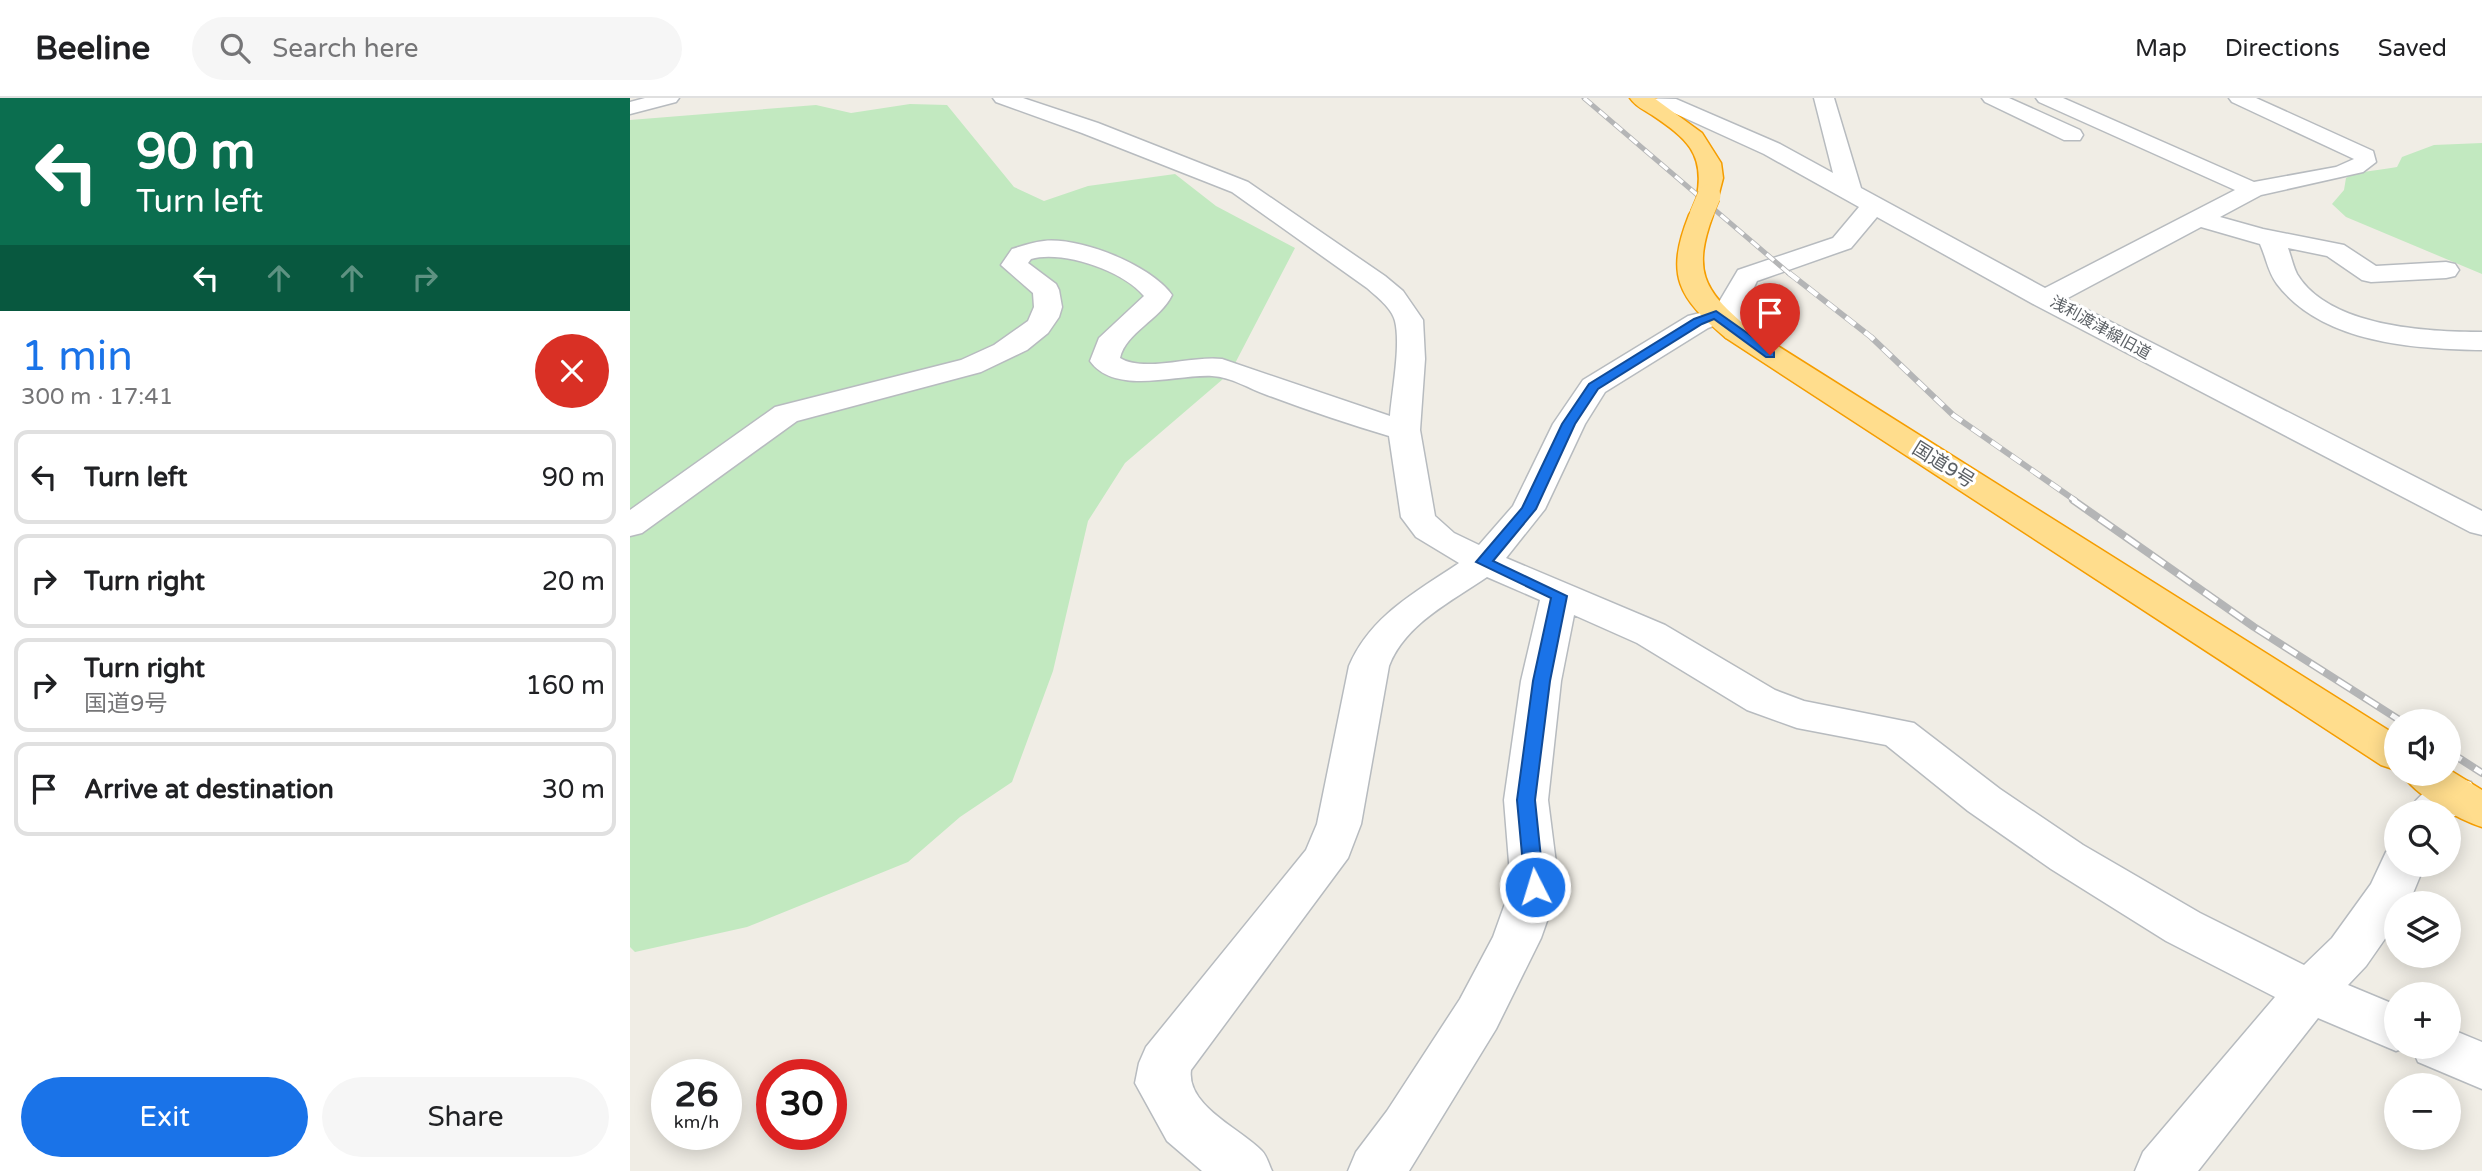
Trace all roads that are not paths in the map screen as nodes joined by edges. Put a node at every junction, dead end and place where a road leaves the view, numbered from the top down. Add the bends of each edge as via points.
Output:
1 (669, 98) edge
2 (1003, 98) edge
3 (1824, 98) edge
4 (1992, 98) edge
5 (2046, 98) edge
6 (2239, 98) edge
7 (1641, 99) edge
8 (630, 108) edge
9 (2088, 142) dead end
10 (2189, 160) junction
11 (2151, 168) dead end
12 (2244, 185) dead end
13 (1850, 192) junction
14 (1873, 206) junction
15 (2200, 219) junction
16 (2265, 236) junction
17 (2446, 270) dead end
18 (2045, 299) junction
19 (1726, 324) junction
20 (2482, 341) edge
21 (1404, 430) junction
22 (2482, 525) edge
23 (630, 526) edge
24 (1484, 562) junction
25 (1559, 596) junction
26 (2384, 747) edge
27 (2397, 877) edge
28 (2310, 991) junction
29 (2384, 1023) edge
30 (2461, 1057) edge
31 (2482, 1066) edge
32 (1244, 1171) edge
33 (1376, 1171) edge
34 (2163, 1171) edge

1 - 8 street
2 - 21 street via 1240,187 1376,282 1409,320
3 - 13 street
4 - 9 street
5 - 10 street
6 - 15 street, 浅利渡津線旧道 via 2348,146 2366,159 2352,169 2269,184
7 - 13 street via 1669,103 1743,135
7 - 19 highway, 国道9号 via 1693,136 1706,151 1714,177 1688,250 1688,267 1702,302
10 - 11 street
10 - 12 street
13 - 14 street
14 - 18 street
14 - 19 street via 1842,243 1747,276
15 - 16 street
15 - 18 street, 浅利渡津線旧道
16 - 17 street via 2335,250 2371,274
16 - 20 street via 2274,244 2287,279 2327,315 2428,340
18 - 22 street, 浅利渡津線旧道
19 - 24 street via 1698,321 1594,386 1569,424 1528,509
19 - 26 highway, 国道9号
21 - 23 street via 1216,367 1114,370 1105,361 1109,344 1158,295 1146,280 1090,257 1046,248 1021,254 1014,265 1046,290 1048,308 1041,323 1022,341 971,366 786,414
21 - 24 street via 1418,517 1442,540
24 - 25 street
24 - 32 street via 1408,614 1375,651 1339,824 1325,858 1165,1063 1162,1083 1186,1124
25 - 28 street via 1651,634 1762,700 1797,714 1899,733 2067,857 2183,927
25 - 33 street via 1541,681 1526,800 1535,887 1517,937 1478,1014
27 - 28 street via 2348,952
28 - 29 street
28 - 34 street
30 - 31 street

